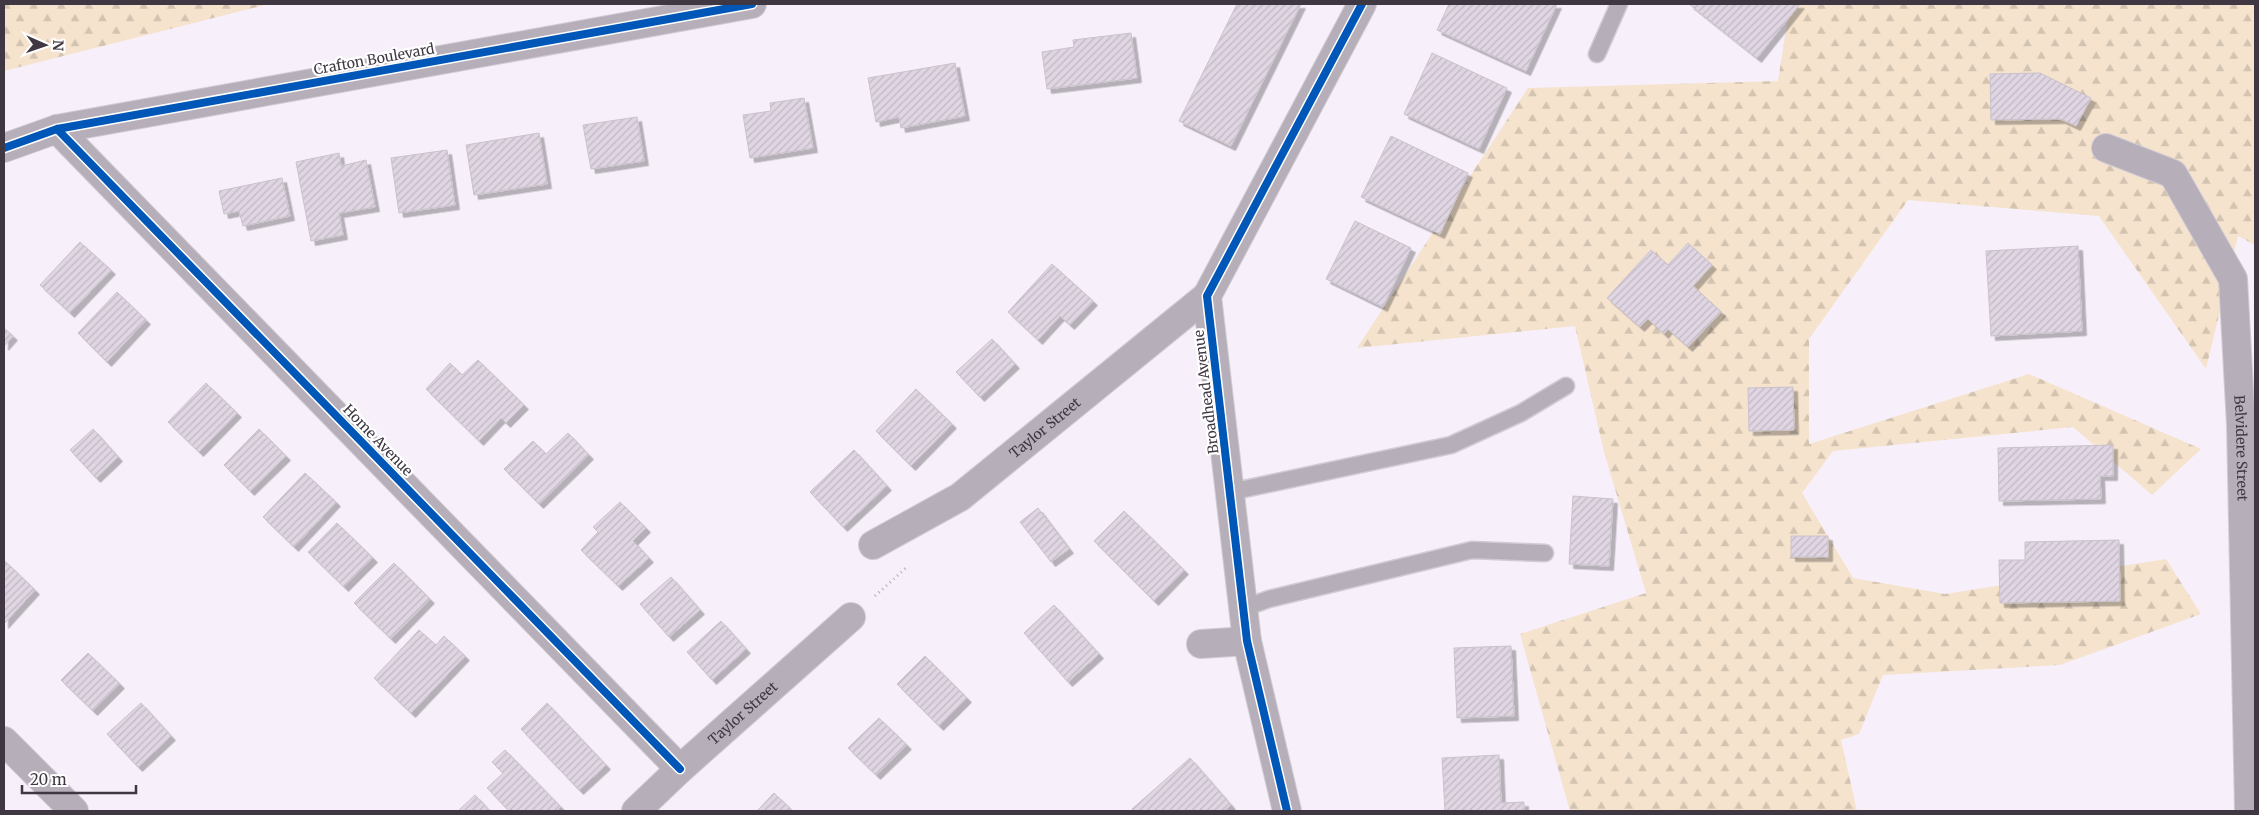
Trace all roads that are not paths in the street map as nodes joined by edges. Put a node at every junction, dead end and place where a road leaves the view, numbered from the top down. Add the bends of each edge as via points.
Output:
1 (752, 4) edge
2 (1362, 4) edge
3 (1619, 4) edge
4 (1597, 54) dead end
5 (57, 129) junction
6 (4, 148) edge
7 (2106, 148) dead end
8 (1207, 296) junction
9 (1566, 386) dead end
10 (1230, 492) junction
11 (873, 545) dead end
12 (1546, 553) dead end
13 (1244, 608) junction
14 (851, 617) dead end
15 (1248, 641) junction
16 (1201, 644) dead end
17 (4, 741) edge
18 (680, 768) junction
19 (74, 811) edge
20 (636, 811) edge
21 (1287, 811) edge
22 (2249, 811) edge

1 - 5 street, Crafton Boulevard
2 - 8 street
3 - 4 lane
5 - 6 street, Crafton Boulevard
5 - 18 street, Home Avenue
7 - 22 street, Belvidere Street via 2173,174 2233,279 2242,425
8 - 10 street, Broadhead Avenue
8 - 11 street, Taylor Street via 960,497
9 - 10 lane via 1521,413 1451,445
10 - 13 street, Broadhead Avenue
12 - 13 lane via 1472,550 1268,599
13 - 15 street, Broadhead Avenue
14 - 18 street, Taylor Street
15 - 16 street
15 - 21 street, Broadhead Avenue
17 - 19 street
18 - 20 street, Taylor Street

